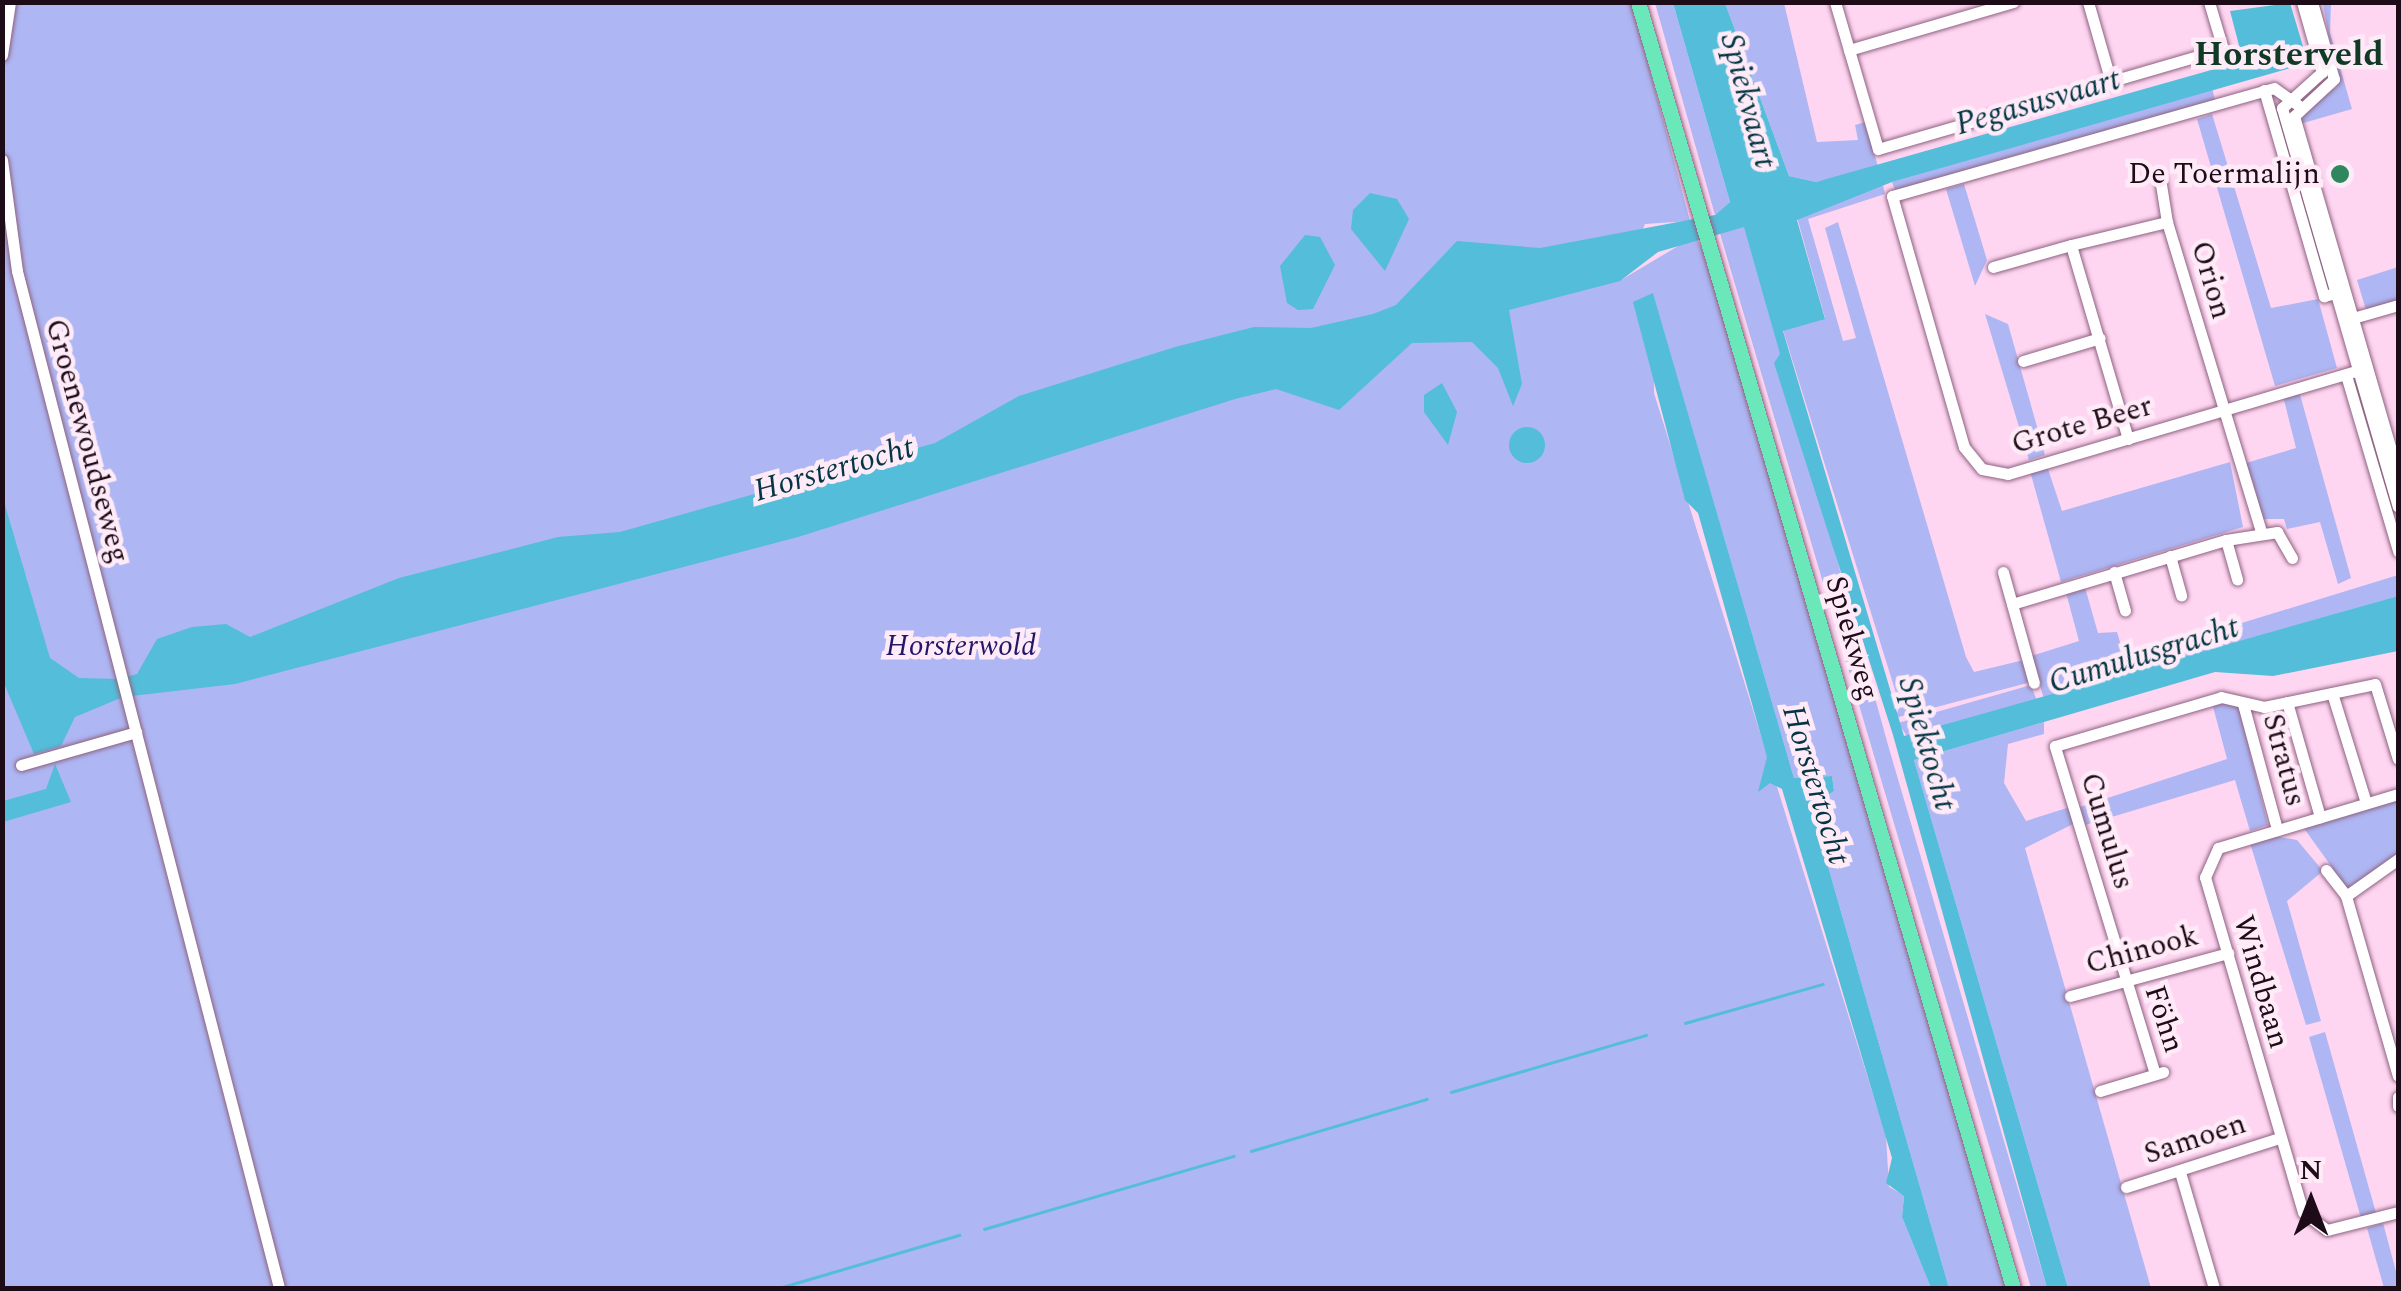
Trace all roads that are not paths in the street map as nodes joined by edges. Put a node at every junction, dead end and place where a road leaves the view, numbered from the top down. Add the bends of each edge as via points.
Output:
1 (10, 2) edge
2 (1638, 2) edge
3 (1835, 2) edge
4 (2012, 2) edge
5 (2088, 2) edge
6 (2209, 2) edge
7 (2302, 2) edge
8 (2312, 2) edge
9 (1849, 50) junction
10 (2, 55) edge
11 (2111, 82) junction
12 (2264, 90) junction
13 (2294, 100) junction
14 (2, 160) edge
15 (2160, 178) dead end
16 (2167, 222) junction
17 (2071, 245) junction
18 (1993, 267) dead end
19 (2340, 292) junction
20 (2398, 305) edge
21 (2353, 318) junction
22 (2100, 338) junction
23 (2024, 361) dead end
24 (2357, 372) junction
25 (2224, 411) junction
26 (2128, 438) junction
27 (2396, 478) edge
28 (2398, 506) edge
29 (2262, 534) junction
30 (2226, 540) junction
31 (2398, 551) edge
32 (2170, 556) junction
33 (2292, 558) dead end
34 (2004, 572) dead end
35 (2114, 572) junction
36 (2237, 579) dead end
37 (2181, 595) dead end
38 (2012, 604) junction
39 (2126, 610) dead end
40 (2034, 684) dead end
41 (2332, 693) junction
42 (2287, 702) junction
43 (2243, 704) junction
44 (136, 732) junction
45 (2398, 759) edge
46 (22, 765) dead end
47 (2398, 794) edge
48 (2366, 803) junction
49 (2320, 816) junction
50 (2277, 829) junction
51 (2398, 859) edge
52 (2326, 870) dead end
53 (2346, 896) junction
54 (2228, 953) junction
55 (2125, 979) junction
56 (2070, 996) dead end
57 (2398, 1076) edge
58 (2100, 1091) dead end
59 (2398, 1096) edge
60 (2398, 1106) edge
61 (2280, 1138) junction
62 (2180, 1172) junction
63 (2126, 1187) dead end
64 (2398, 1212) edge
65 (279, 1288) edge
66 (2014, 1288) edge
67 (2214, 1288) edge

1 - 10 street
2 - 66 main road, Spiekweg
3 - 9 street
4 - 9 street
5 - 11 street
6 - 11 street via 2223,49
7 - 13 street via 2322,72 2317,85
8 - 13 street via 2334,80
9 - 11 street via 1878,149
12 - 13 street
12 - 19 street via 2324,296
12 - 26 street, Grote Beer via 1892,196 1964,447 1982,469 2008,474
13 - 19 street
14 - 44 street, Groenewoudseweg via 17,271
15 - 16 street
16 - 17 street, Orion
16 - 25 street, Orion
17 - 18 street, Orion
17 - 22 street
19 - 21 street
19 - 24 street
20 - 21 street
21 - 24 street
22 - 23 street
22 - 26 street
24 - 25 street, Grote Beer
24 - 27 street
24 - 31 street
25 - 26 street, Grote Beer
25 - 29 street, Orion
27 - 28 street
29 - 30 street
29 - 33 street via 2286,538
30 - 32 street
30 - 36 street
32 - 35 street
32 - 37 street
34 - 38 street
35 - 38 street
35 - 39 street
38 - 40 street
41 - 42 street, Cumulus
41 - 45 street, Cumulus via 2375,684
41 - 48 street
42 - 43 street, Cumulus
42 - 49 street
43 - 50 street, Stratus
43 - 55 street, Cumulus via 2221,697 2054,746
44 - 46 street
44 - 65 street, Groenewoudseweg
47 - 48 street, Windbaan
48 - 49 street, Windbaan
49 - 50 street, Windbaan
50 - 54 street, Windbaan via 2218,848 2206,865
51 - 53 street
52 - 53 street
53 - 57 street
54 - 55 street, Chinook
54 - 61 street, Windbaan
55 - 56 street, Chinook
55 - 58 street, Föhn via 2159,1073
59 - 60 street
61 - 62 street, Samoen
61 - 64 street, Windbaan via 2310,1222 2340,1229
62 - 63 street, Samoen
62 - 67 street

